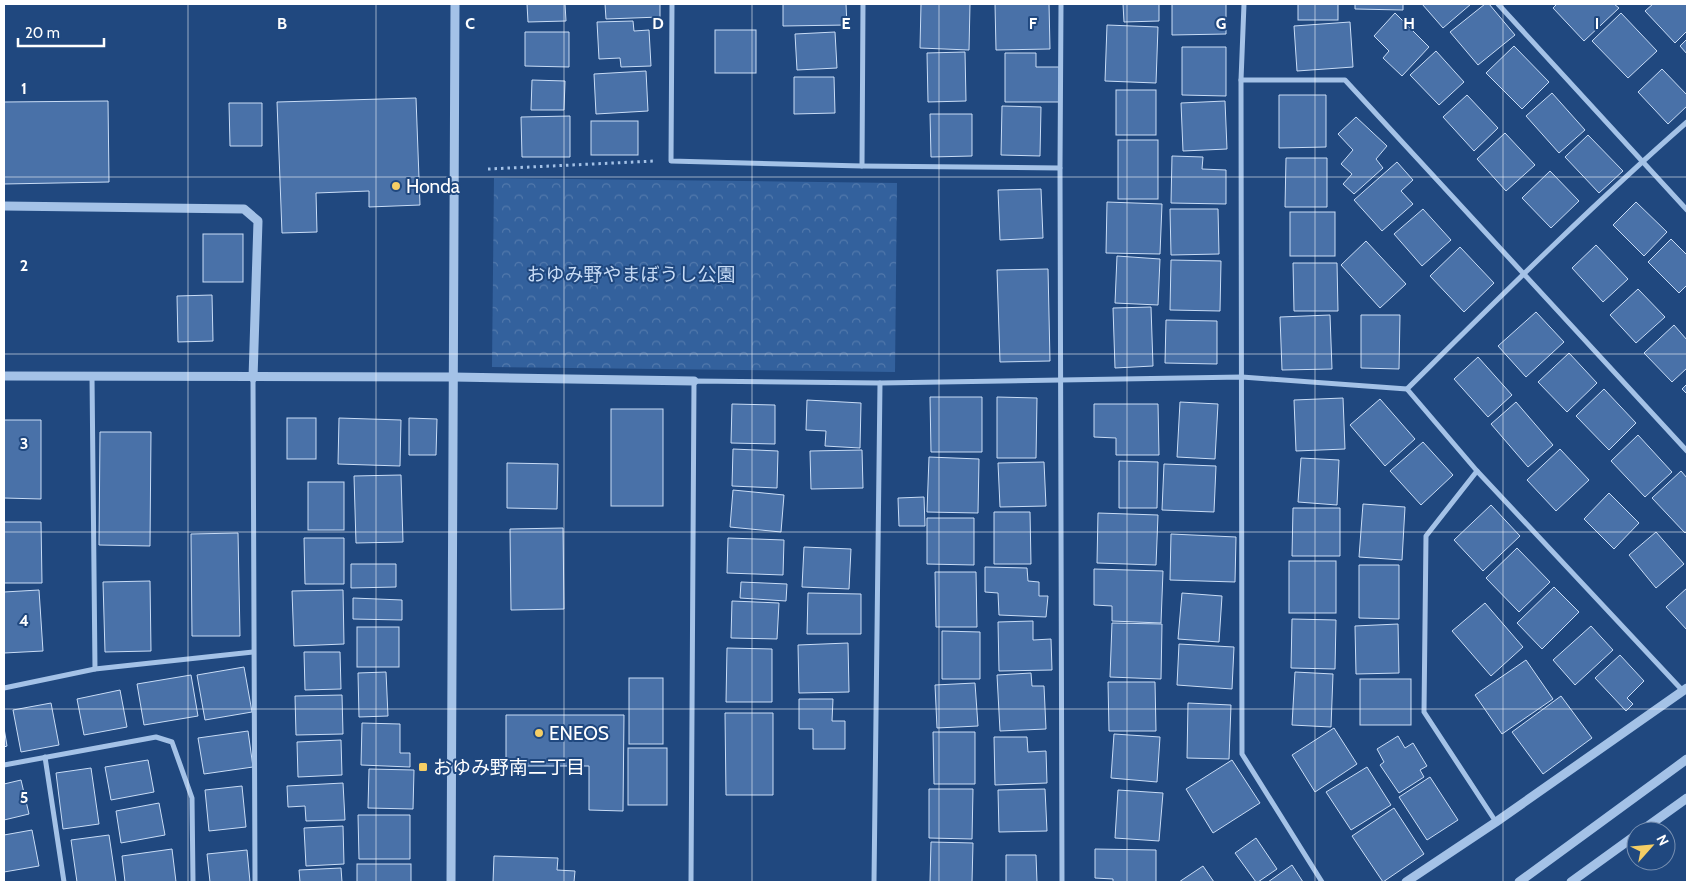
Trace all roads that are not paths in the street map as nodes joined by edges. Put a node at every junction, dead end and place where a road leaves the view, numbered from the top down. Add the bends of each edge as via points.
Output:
1 (455, 4) edge
2 (672, 4) edge
3 (863, 4) edge
4 (1061, 4) edge
5 (1244, 4) edge
6 (1498, 4) edge
7 (1241, 80) junction
8 (1687, 122) edge
9 (1643, 161) junction
10 (862, 166) junction
11 (1060, 168) junction
12 (4, 206) edge
13 (1687, 210) edge
14 (1524, 273) junction
15 (4, 376) edge
16 (92, 376) junction
17 (453, 377) junction
18 (1242, 377) junction
19 (253, 378) junction
20 (694, 380) junction
21 (1062, 381) junction
22 (880, 382) junction
23 (1407, 389) junction
24 (1687, 451) edge
25 (1477, 471) junction
26 (253, 652) junction
27 (94, 669) junction
28 (4, 688) edge
29 (1685, 690) edge
30 (45, 757) junction
31 (1687, 759) edge
32 (4, 765) edge
33 (1687, 798) edge
34 (1656, 821) edge
35 (1496, 822) junction
36 (1626, 842) edge
37 (64, 882) edge
38 (193, 882) edge
39 (255, 882) edge
40 (450, 882) edge
41 (691, 882) edge
42 (874, 882) edge
43 (1062, 882) edge
44 (1322, 882) edge
45 (1406, 882) edge
46 (1519, 882) edge
47 (1571, 882) edge

1 - 17 street
2 - 10 street via 671,161
3 - 10 street
4 - 11 street
5 - 7 street
6 - 9 street
7 - 14 street via 1345,80
7 - 18 street
8 - 9 street
9 - 13 street
9 - 14 street
10 - 11 street
11 - 21 street
12 - 19 street via 244,209 258,221
14 - 23 street
14 - 24 street
15 - 16 street
16 - 19 street
16 - 27 street
17 - 19 street
17 - 20 street
17 - 40 street
18 - 21 street
18 - 23 street
18 - 44 street via 1242,754
19 - 26 street
20 - 22 street
20 - 41 street
21 - 22 street
21 - 43 street
22 - 42 street
23 - 25 street
25 - 29 street
25 - 35 street via 1426,536 1424,712
26 - 27 street
26 - 39 street
27 - 28 street
29 - 35 street
30 - 32 street
30 - 37 street
30 - 38 street via 156,737 172,742 192,798
31 - 46 street
33 - 34 street
35 - 45 street
36 - 47 street

